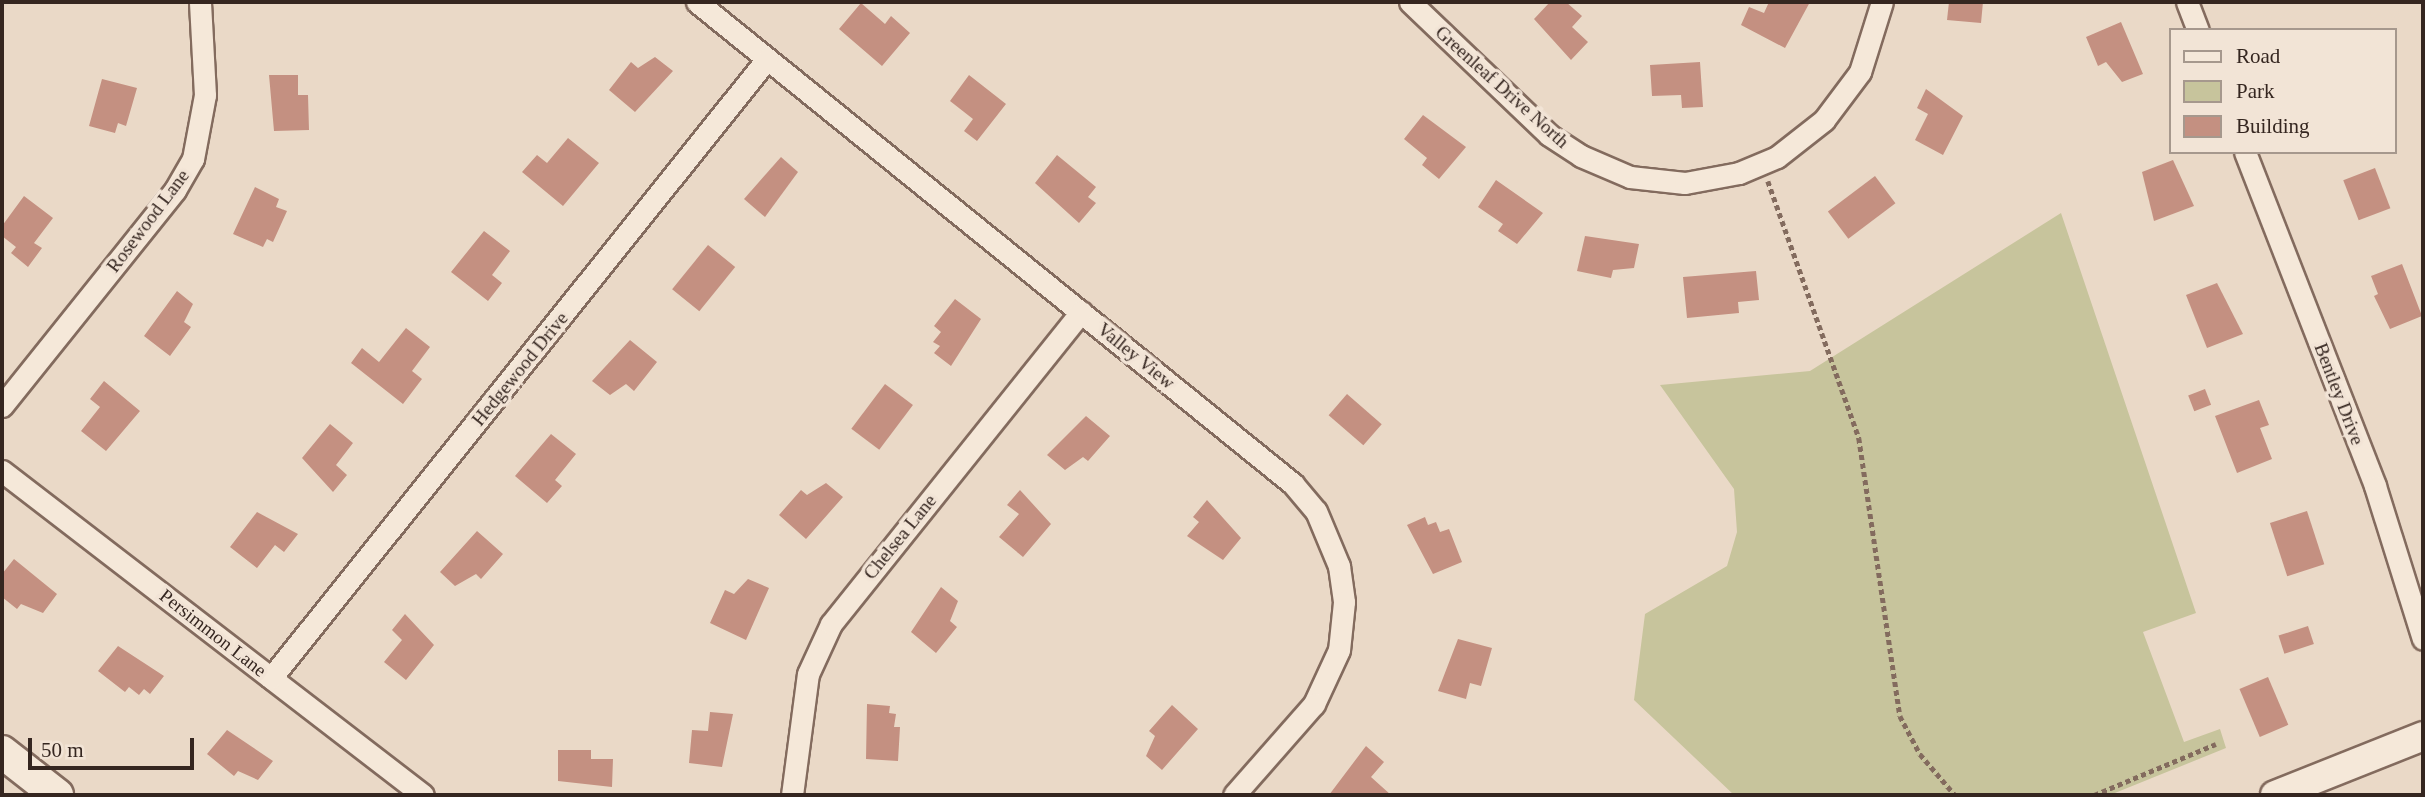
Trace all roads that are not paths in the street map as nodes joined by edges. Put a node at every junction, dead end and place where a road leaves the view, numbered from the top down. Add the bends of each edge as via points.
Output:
1 (201, 2) edge
2 (697, 2) edge
3 (1410, 2) edge
4 (1882, 2) edge
5 (2187, 2) edge
6 (2197, 28) edge
7 (767, 59) junction
8 (2246, 154) edge
9 (1081, 312) junction
10 (2, 407) edge
11 (2, 471) edge
12 (2423, 639) edge
13 (271, 678) junction
14 (2423, 736) edge
15 (2, 752) edge
16 (57, 795) edge
17 (423, 795) edge
18 (792, 795) edge
19 (1234, 795) edge
20 (2276, 795) edge

1 - 10 street, Rosewood Lane via 205,95 193,159 175,190
2 - 7 street, Valley View
3 - 4 street, Greenleaf Drive North via 1549,135 1604,168 1685,183 1740,173 1800,141 1844,98 1872,46
5 - 6 street
7 - 9 street, Valley View
7 - 13 street, Hedgewood Drive
8 - 12 street, Bentley Drive via 2375,486
9 - 18 street, Chelsea Lane via 831,624 805,689
9 - 19 street, Valley View via 1293,484 1316,511 1339,566 1343,626 1331,672 1314,704
11 - 13 street, Persimmon Lane
13 - 17 street, Persimmon Lane
14 - 20 street
15 - 16 main road

